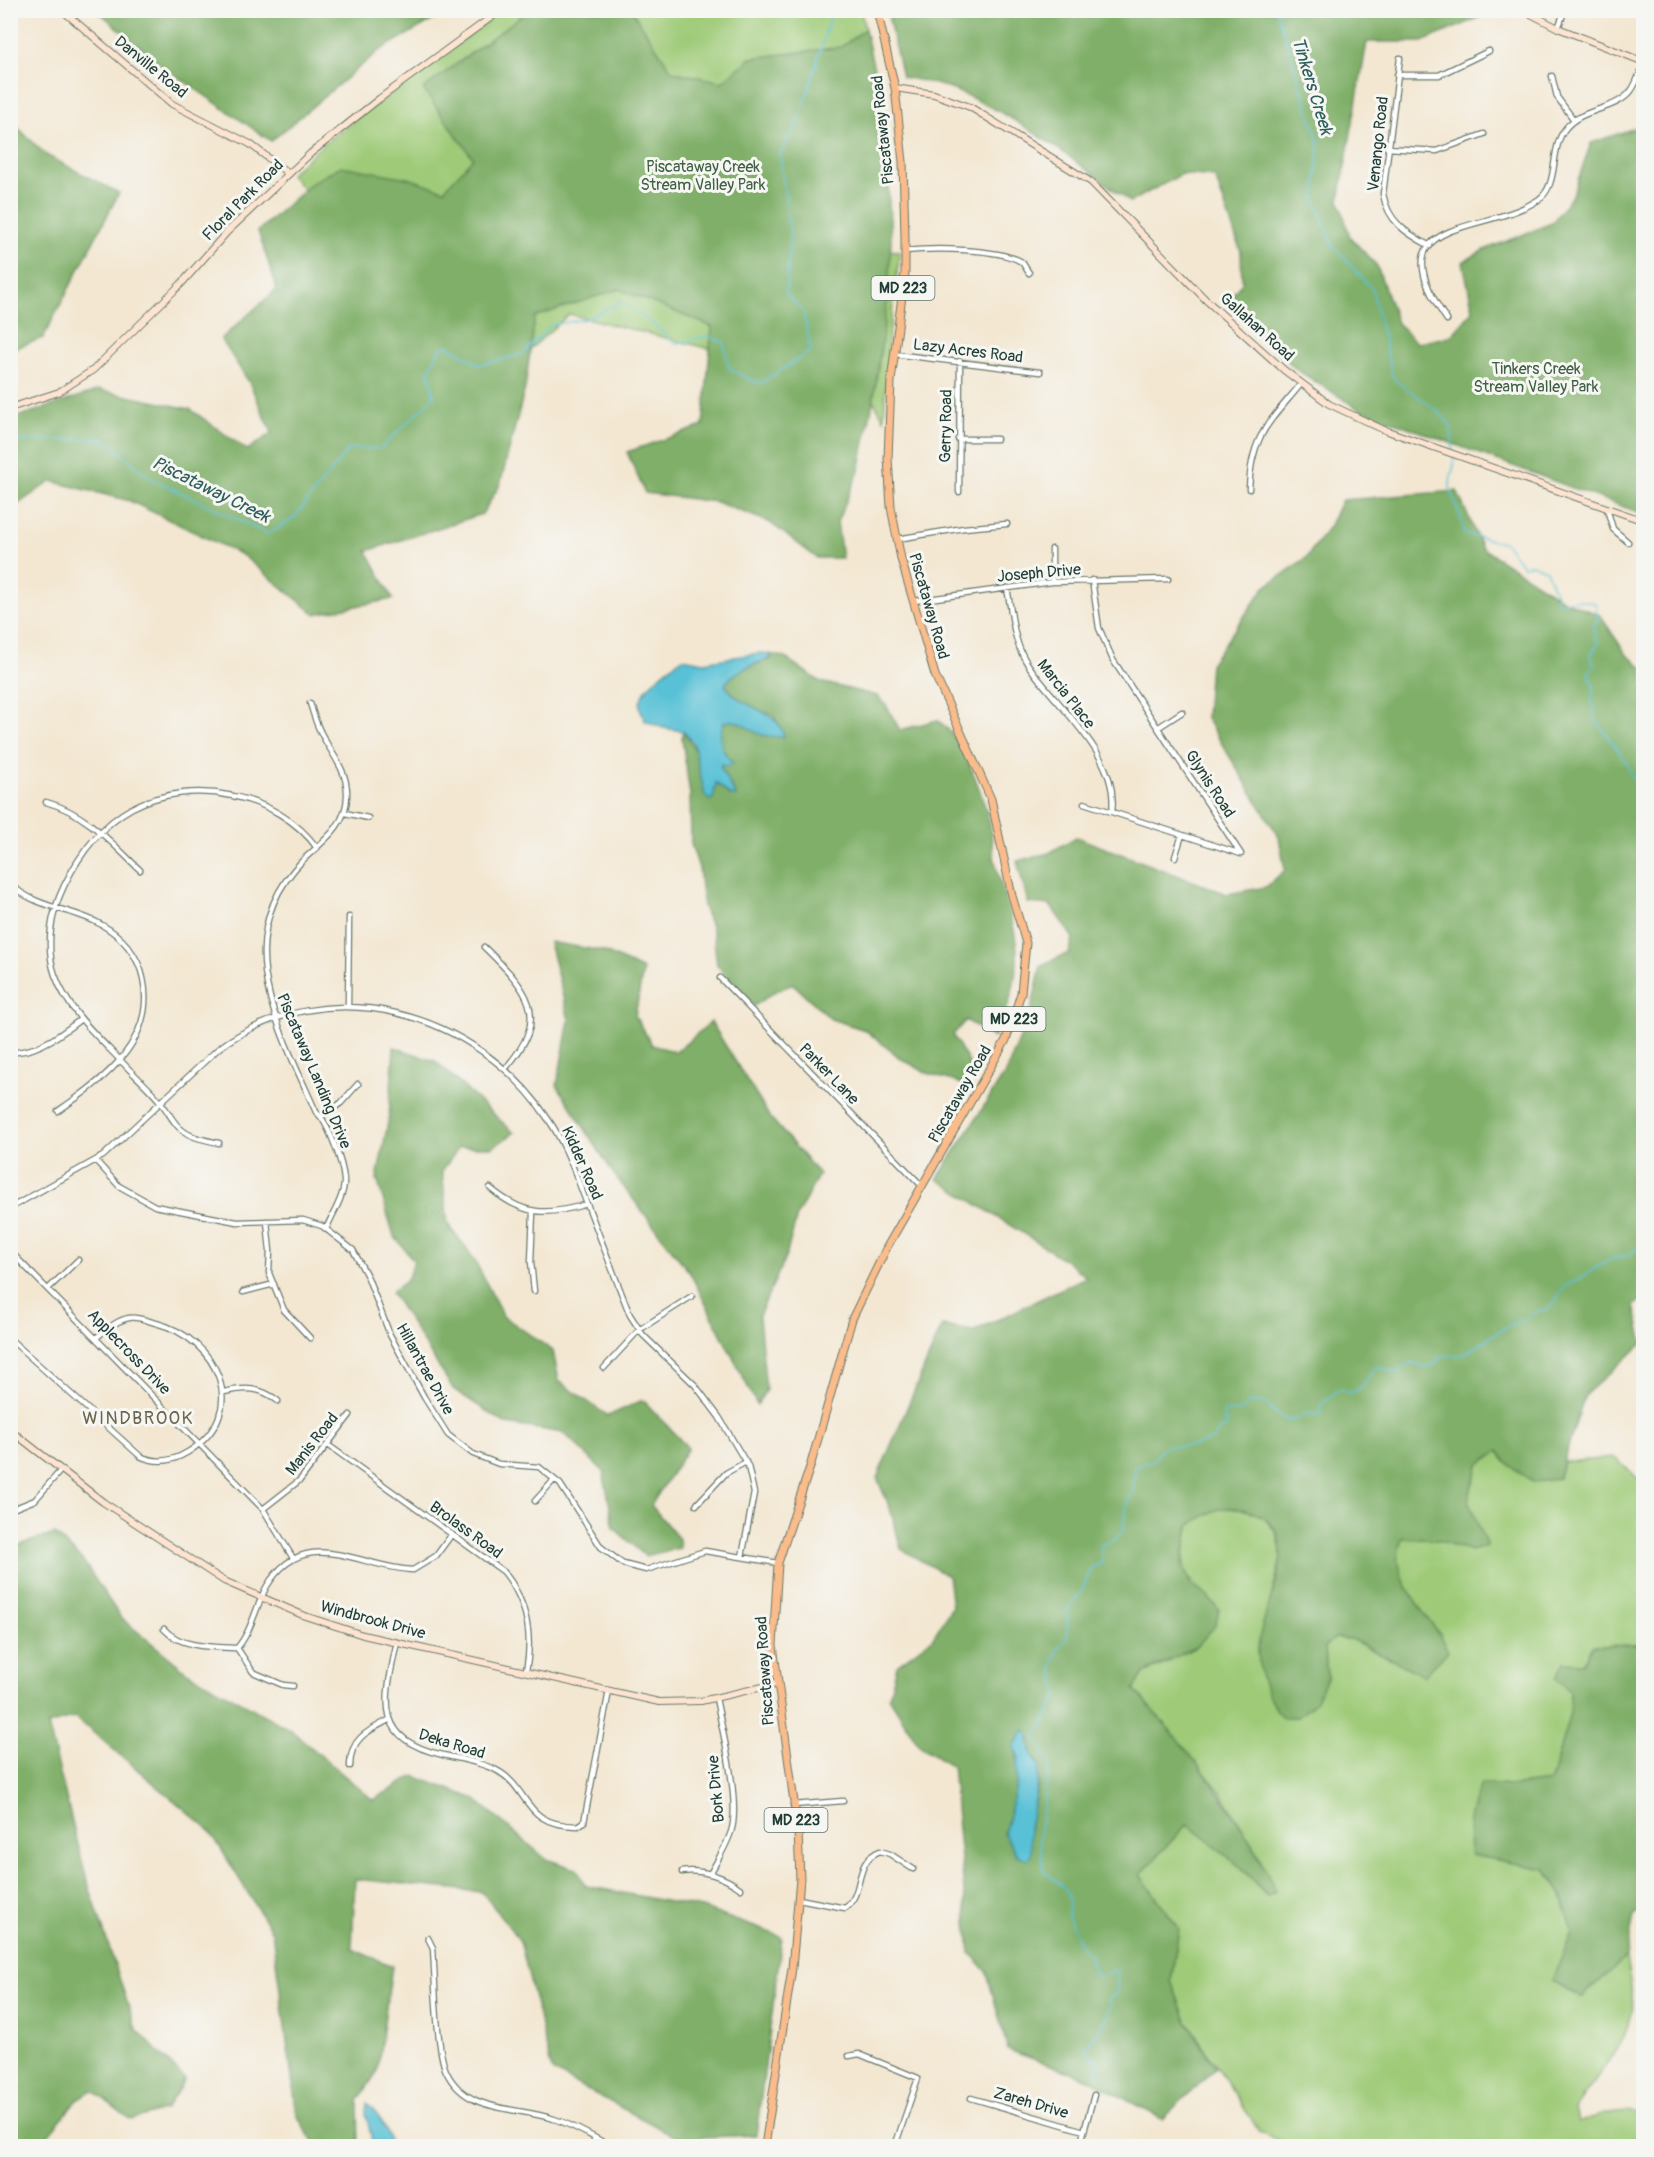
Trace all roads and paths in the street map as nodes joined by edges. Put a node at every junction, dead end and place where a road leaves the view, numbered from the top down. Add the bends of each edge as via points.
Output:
1 (62, 10) edge
2 (501, 10) edge
3 (876, 10) edge
4 (1523, 10) edge
5 (1565, 10) edge
6 (1558, 28) junction
7 (1490, 51) dead end
8 (1400, 58) dead end
9 (1644, 62) edge
10 (1397, 75) junction
11 (1552, 76) dead end
12 (895, 88) junction
13 (1574, 120) junction
14 (1484, 134) dead end
15 (1388, 148) junction
16 (289, 174) junction
17 (1430, 246) junction
18 (905, 251) junction
19 (1029, 273) dead end
20 (1447, 320) dead end
21 (893, 354) junction
22 (960, 361) junction
23 (1040, 372) dead end
24 (1301, 384) junction
25 (10, 408) edge
26 (958, 439) junction
27 (997, 440) dead end
28 (1249, 489) dead end
29 (959, 492) dead end
30 (1607, 509) junction
31 (1644, 521) edge
32 (1006, 524) dead end
33 (897, 539) junction
34 (1628, 542) dead end
35 (1052, 549) dead end
36 (1168, 579) dead end
37 (1092, 580) junction
38 (1052, 582) junction
39 (1007, 588) junction
40 (914, 601) junction
41 (310, 703) dead end
42 (1182, 712) dead end
43 (1159, 727) junction
44 (46, 802) dead end
45 (1084, 803) dead end
46 (1112, 811) junction
47 (345, 813) junction
48 (368, 818) dead end
49 (100, 831) junction
50 (1182, 835) junction
51 (317, 848) junction
52 (1176, 857) dead end
53 (140, 870) dead end
54 (10, 884) edge
55 (55, 909) junction
56 (349, 917) dead end
57 (484, 947) dead end
58 (720, 978) dead end
59 (348, 1005) junction
60 (276, 1017) junction
61 (81, 1019) junction
62 (17, 1052) dead end
63 (120, 1061) junction
64 (505, 1069) junction
65 (358, 1084) dead end
66 (161, 1102) junction
67 (58, 1111) dead end
68 (322, 1116) junction
69 (219, 1143) dead end
70 (96, 1161) junction
71 (922, 1185) junction
72 (490, 1188) dead end
73 (587, 1204) junction
74 (10, 1208) edge
75 (533, 1212) junction
76 (267, 1221) junction
77 (326, 1229) junction
78 (10, 1251) edge
79 (78, 1260) dead end
80 (274, 1284) junction
81 (49, 1288) junction
82 (534, 1291) dead end
83 (243, 1292) dead end
84 (692, 1296) dead end
85 (639, 1330) junction
86 (97, 1337) junction
87 (310, 1338) dead end
88 (10, 1340) edge
89 (604, 1368) dead end
90 (224, 1392) junction
91 (278, 1401) dead end
92 (350, 1416) dead end
93 (10, 1430) edge
94 (200, 1443) junction
95 (328, 1445) junction
96 (746, 1462) junction
97 (61, 1470) junction
98 (554, 1480) junction
99 (535, 1501) dead end
100 (696, 1505) dead end
101 (263, 1509) junction
102 (10, 1510) edge
103 (452, 1534) junction
104 (742, 1557) junction
105 (293, 1558) junction
106 (778, 1563) junction
107 (261, 1598) junction
108 (164, 1629) dead end
109 (397, 1642) junction
110 (237, 1648) junction
111 (526, 1671) junction
112 (776, 1684) junction
113 (293, 1686) dead end
114 (609, 1691) junction
115 (716, 1698) junction
116 (389, 1720) junction
117 (350, 1766) dead end
118 (843, 1801) dead end
119 (793, 1805) junction
120 (913, 1869) dead end
121 (682, 1872) dead end
122 (710, 1874) junction
123 (741, 1889) dead end
124 (799, 1899) junction
125 (428, 1938) dead end
126 (849, 2056) dead end
127 (1094, 2095) dead end
128 (971, 2098) dead end
129 (1084, 2131) junction
130 (595, 2138) junction
131 (592, 2146) edge
132 (611, 2146) edge
133 (765, 2146) edge
134 (895, 2146) edge
135 (1080, 2146) edge

1 - 16 street, Danville Road via 172,104 250,144
2 - 16 street, Floral Park Road via 339,129
3 - 12 main road, Piscataway Road / MD 223
4 - 6 street
5 - 6 street
6 - 9 street
7 - 10 street via 1439,75
8 - 10 street, Venango Road
9 - 13 street via 1635,86 1625,97
10 - 15 street, Venango Road
11 - 13 street via 1557,97
12 - 18 main road, Piscataway Road / MD 223 via 903,162
12 - 24 street, Gallahan Road via 934,94 970,107 1091,182 1206,300
13 - 17 street via 1560,138 1550,181 1541,197 1517,209 1452,229
14 - 15 street via 1437,151
15 - 17 street, Venango Road via 1382,189 1387,209 1397,225
16 - 25 street, Floral Park Road via 93,370 59,392
17 - 20 street via 1424,281
18 - 19 street via 935,248 1001,256 1022,262
18 - 21 main road, Piscataway Road / MD 223
21 - 22 street, Lazy Acres Road
21 - 33 main road, Piscataway Road / MD 223 via 888,458
22 - 23 street, Lazy Acres Road
22 - 26 street, Gerry Road
24 - 28 street via 1254,446
24 - 30 street, Gallahan Road via 1351,416
26 - 27 street
26 - 29 street, Gerry Road
30 - 31 street, Gallahan Road
30 - 34 street via 1613,529
32 - 33 street
33 - 40 main road, Piscataway Road / MD 223
35 - 38 street
36 - 37 street, Joseph Drive
37 - 38 street, Joseph Drive
37 - 43 street, Glynis Road via 1094,609 1104,643
38 - 39 street, Joseph Drive
39 - 40 street, Joseph Drive
39 - 46 street, Marcia Place via 1026,663 1059,700 1106,769 1114,790
40 - 71 main road, Piscataway Road / MD 223 via 939,684 991,799 1027,950 1017,1011 1006,1040
41 - 47 street via 344,774
42 - 43 street
43 - 50 street, Glynis Road via 1241,854
44 - 49 street via 69,810
45 - 46 street, Glynis Road
46 - 50 street, Glynis Road
47 - 48 street
47 - 51 street, Piscataway Landing Drive
49 - 51 street via 150,800 208,794 246,799 268,807 292,822
49 - 53 street
49 - 55 street via 74,869
50 - 52 street
51 - 60 street, Piscataway Landing Drive via 281,888 268,919 263,970
54 - 55 street via 29,898
55 - 61 street via 53,967 64,994
55 - 63 street via 110,929 127,945 140,967 147,1009 135,1042
56 - 59 street
57 - 64 street via 519,983 530,1009 525,1043
58 - 71 street, Parker Lane
59 - 60 street, Kidder Road
59 - 64 street, Kidder Road via 395,1012 426,1022 467,1041
60 - 66 street, Kidder Road via 219,1048
60 - 68 street, Piscataway Landing Drive via 316,1112
61 - 62 street via 45,1042
61 - 63 street
63 - 66 street
63 - 67 street
64 - 73 street, Kidder Road via 527,1091 555,1130
65 - 68 street
66 - 69 street via 180,1129
66 - 70 street, Kidder Road
68 - 77 street, Piscataway Landing Drive via 344,1182
70 - 74 street, Kidder Road
70 - 76 street, Hillantrae Drive via 118,1186 155,1206 237,1222
71 - 106 main road, Piscataway Road / MD 223 via 852,1319
72 - 75 street via 507,1201
73 - 75 street via 562,1211
73 - 85 street, Kidder Road
75 - 82 street
76 - 77 street, Hillantrae Drive via 303,1220
76 - 80 street via 269,1273
77 - 98 street, Hillantrae Drive via 353,1250 390,1335 448,1435 472,1454 499,1464 539,1467
78 - 81 street, Applecross Drive
79 - 81 street
80 - 83 street
80 - 87 street via 284,1310
81 - 86 street, Applecross Drive
84 - 85 street
85 - 89 street
85 - 96 street, Kidder Road via 695,1385
86 - 90 street via 128,1318 167,1326 207,1356
86 - 94 street, Applecross Drive
88 - 94 street via 140,1456 163,1462 173,1460
90 - 91 street via 251,1388
90 - 94 street via 219,1417
92 - 95 street, Manis Road
93 - 97 street, Windbrook Drive
94 - 101 street, Applecross Drive
95 - 101 street, Manis Road via 294,1486
95 - 103 street, Brolass Road
96 - 100 street via 726,1473
96 - 104 street, Kidder Road via 754,1493
97 - 102 street via 35,1500
97 - 107 street, Windbrook Drive via 193,1562
98 - 99 street
98 - 104 street, Hillantrae Drive via 602,1547 622,1564 646,1570 705,1551
101 - 105 street, Applecross Drive
103 - 105 street via 436,1556 413,1570 338,1554 306,1553
103 - 111 street, Brolass Road via 504,1572 514,1585 527,1626 530,1651
104 - 106 street, Hillantrae Drive
105 - 107 street via 275,1575
106 - 112 main road, Piscataway Road / MD 223 via 774,1603
107 - 109 street, Windbrook Drive via 343,1629
107 - 110 street
108 - 110 street via 180,1641
109 - 111 street, Windbrook Drive
109 - 116 street via 387,1689
110 - 113 street via 253,1672
111 - 114 street, Windbrook Drive
112 - 115 street, Windbrook Drive
112 - 119 main road, Piscataway Road / MD 223
114 - 115 street, Windbrook Drive via 659,1702
114 - 116 street, Deka Road via 585,1818 576,1827 535,1815 514,1785 496,1770 406,1742
115 - 122 street, Bork Drive via 728,1763 732,1823 731,1834
116 - 117 street via 358,1738 352,1748
118 - 119 street
119 - 124 main road, Piscataway Road / MD 223 via 800,1857
120 - 124 street via 880,1851 866,1859 851,1903 845,1908
121 - 122 street via 697,1870
122 - 123 street
124 - 133 main road, Piscataway Road / MD 223
125 - 130 street via 433,1948 443,2062 456,2086 476,2102 552,2118
126 - 134 street via 859,2054 918,2078
127 - 129 street
128 - 129 street, Zareh Drive
129 - 135 street
130 - 131 street
130 - 132 street

